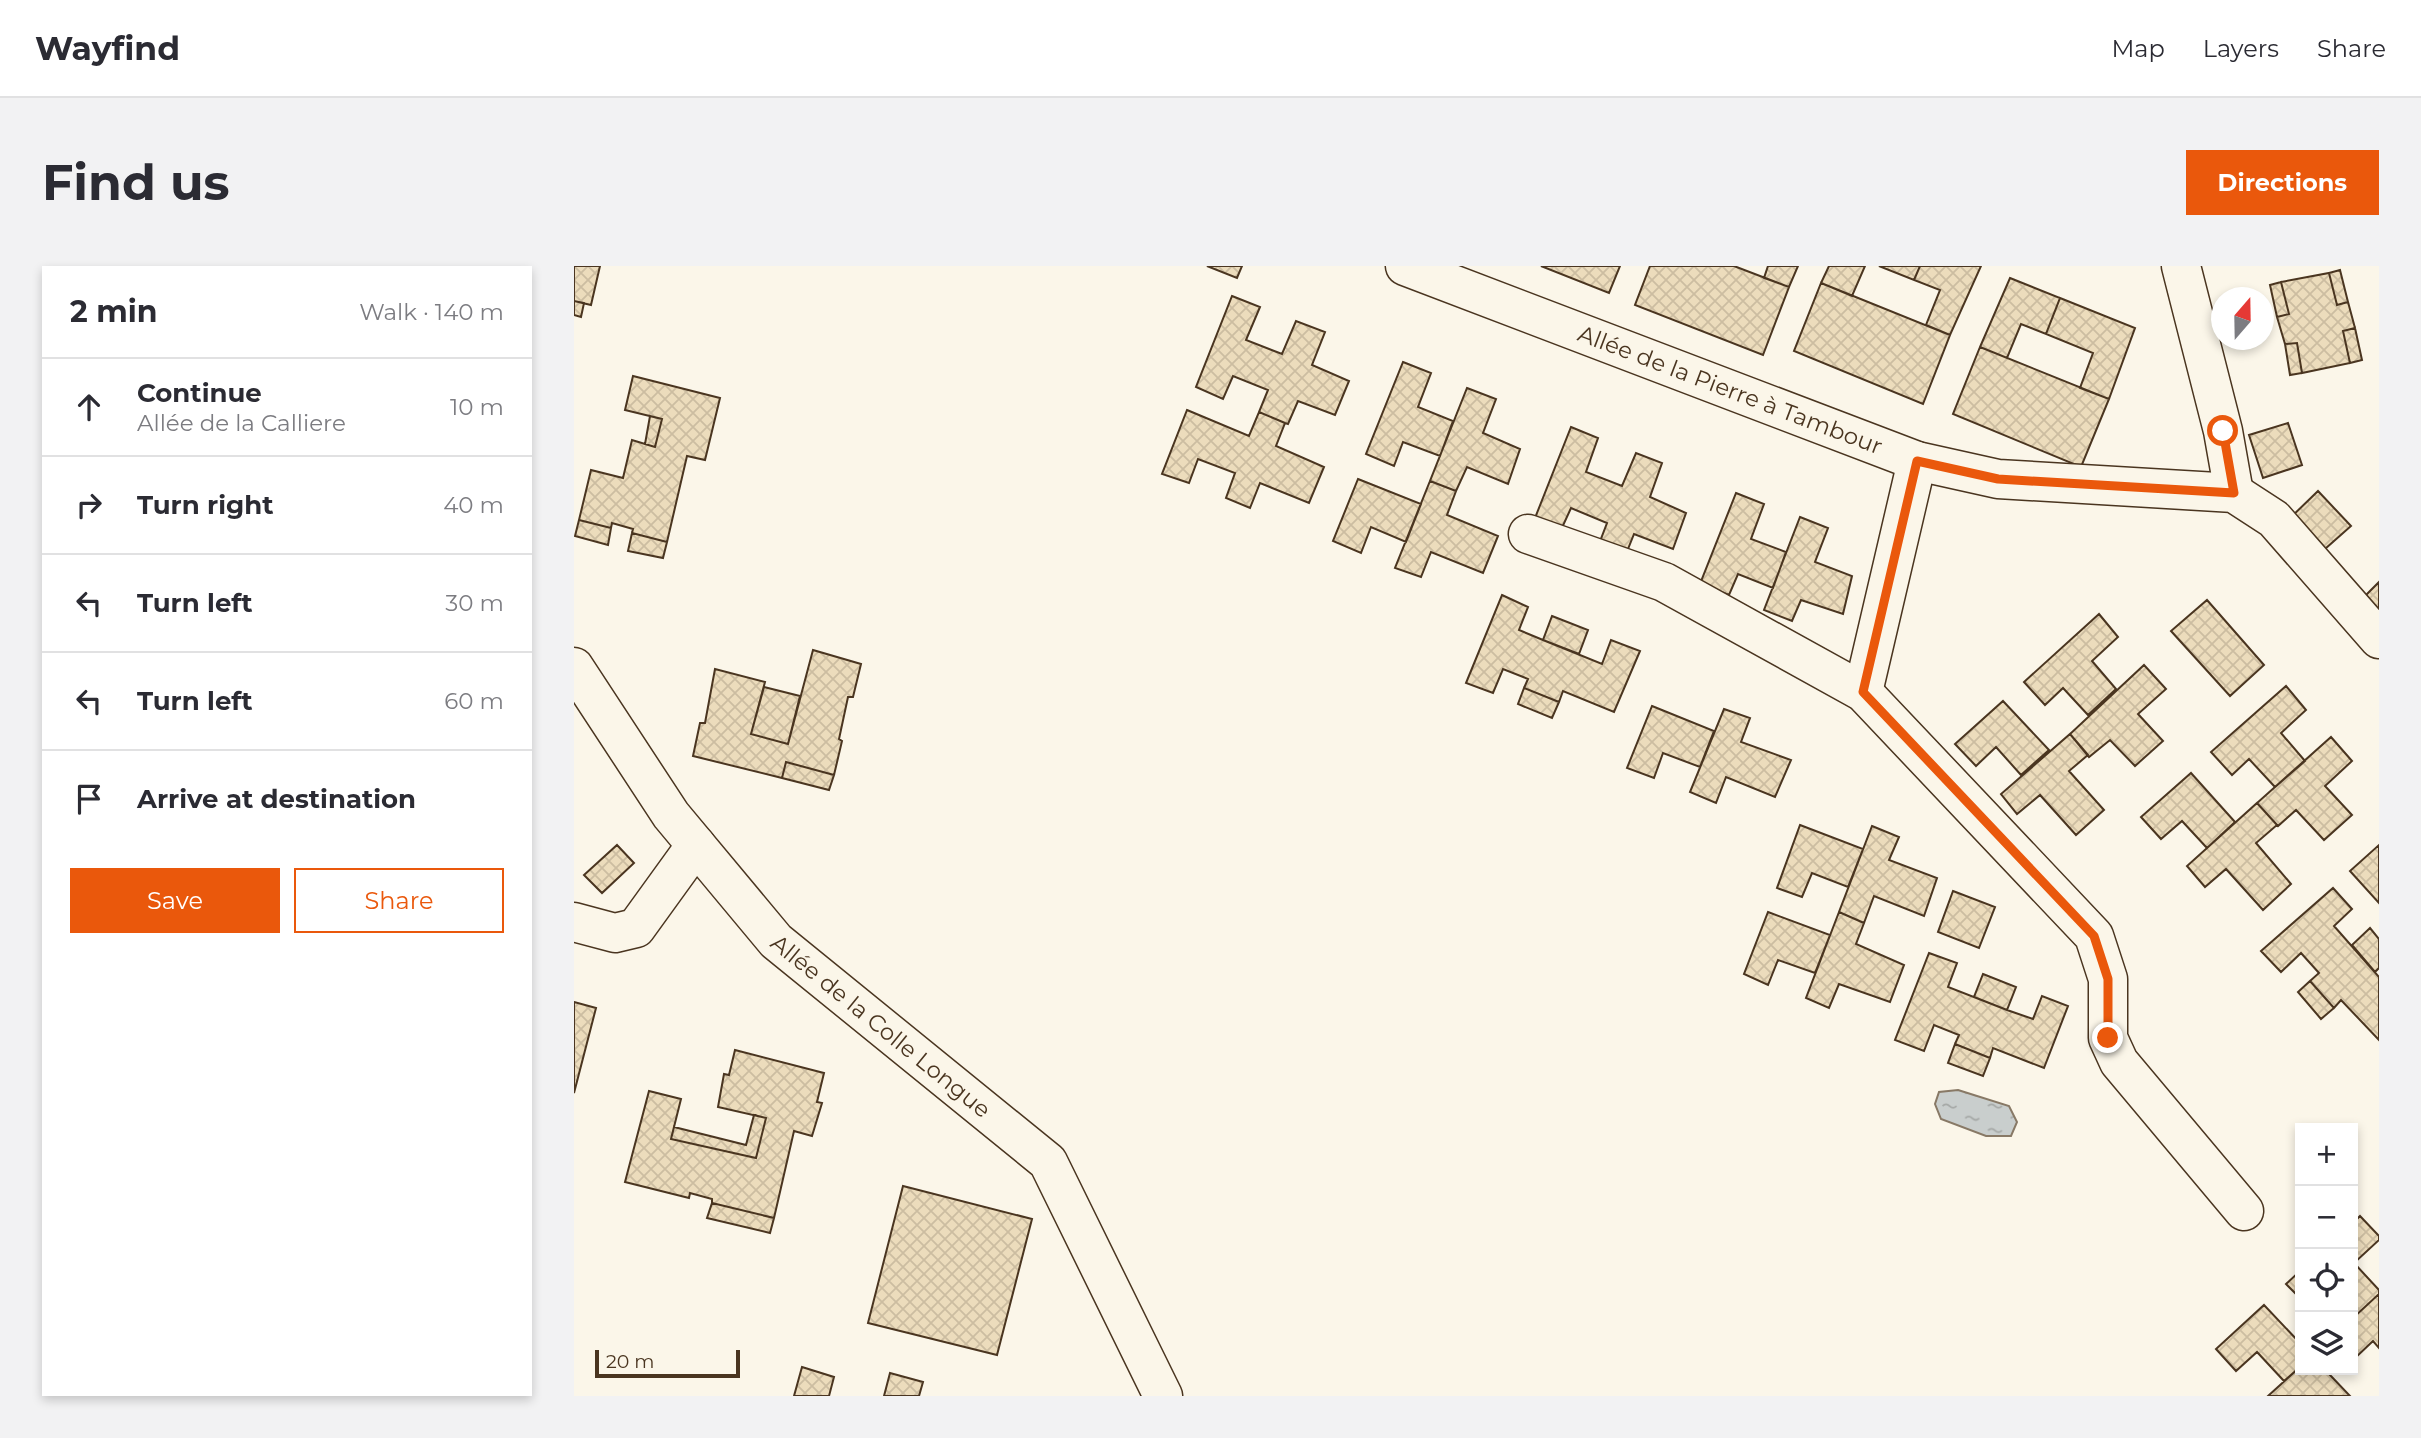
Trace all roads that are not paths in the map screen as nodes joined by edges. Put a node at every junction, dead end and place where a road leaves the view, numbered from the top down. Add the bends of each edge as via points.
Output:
1 (1405, 266) edge
2 (2182, 266) edge
3 (1917, 461) junction
4 (2234, 493) junction
5 (1528, 534) dead end
6 (2379, 639) edge
7 (574, 667) edge
8 (1863, 692) junction
9 (696, 845) junction
10 (574, 922) edge
11 (2244, 1211) dead end
12 (1163, 1396) edge

1 - 3 street, Allée de la Pierre à Tambour
2 - 4 street
3 - 4 street, Allée de la Pierre à Tambour via 1998,479
3 - 8 street
4 - 6 street, Allée de la Pierre à Tambour via 2274,519
5 - 8 street via 1664,582
7 - 9 street, Allée de la Colle Longue via 671,815
8 - 11 street via 2094,936 2108,979 2108,1038 2119,1062
9 - 10 street via 636,928 615,933
9 - 12 street, Allée de la Colle Longue via 776,941 1048,1162

